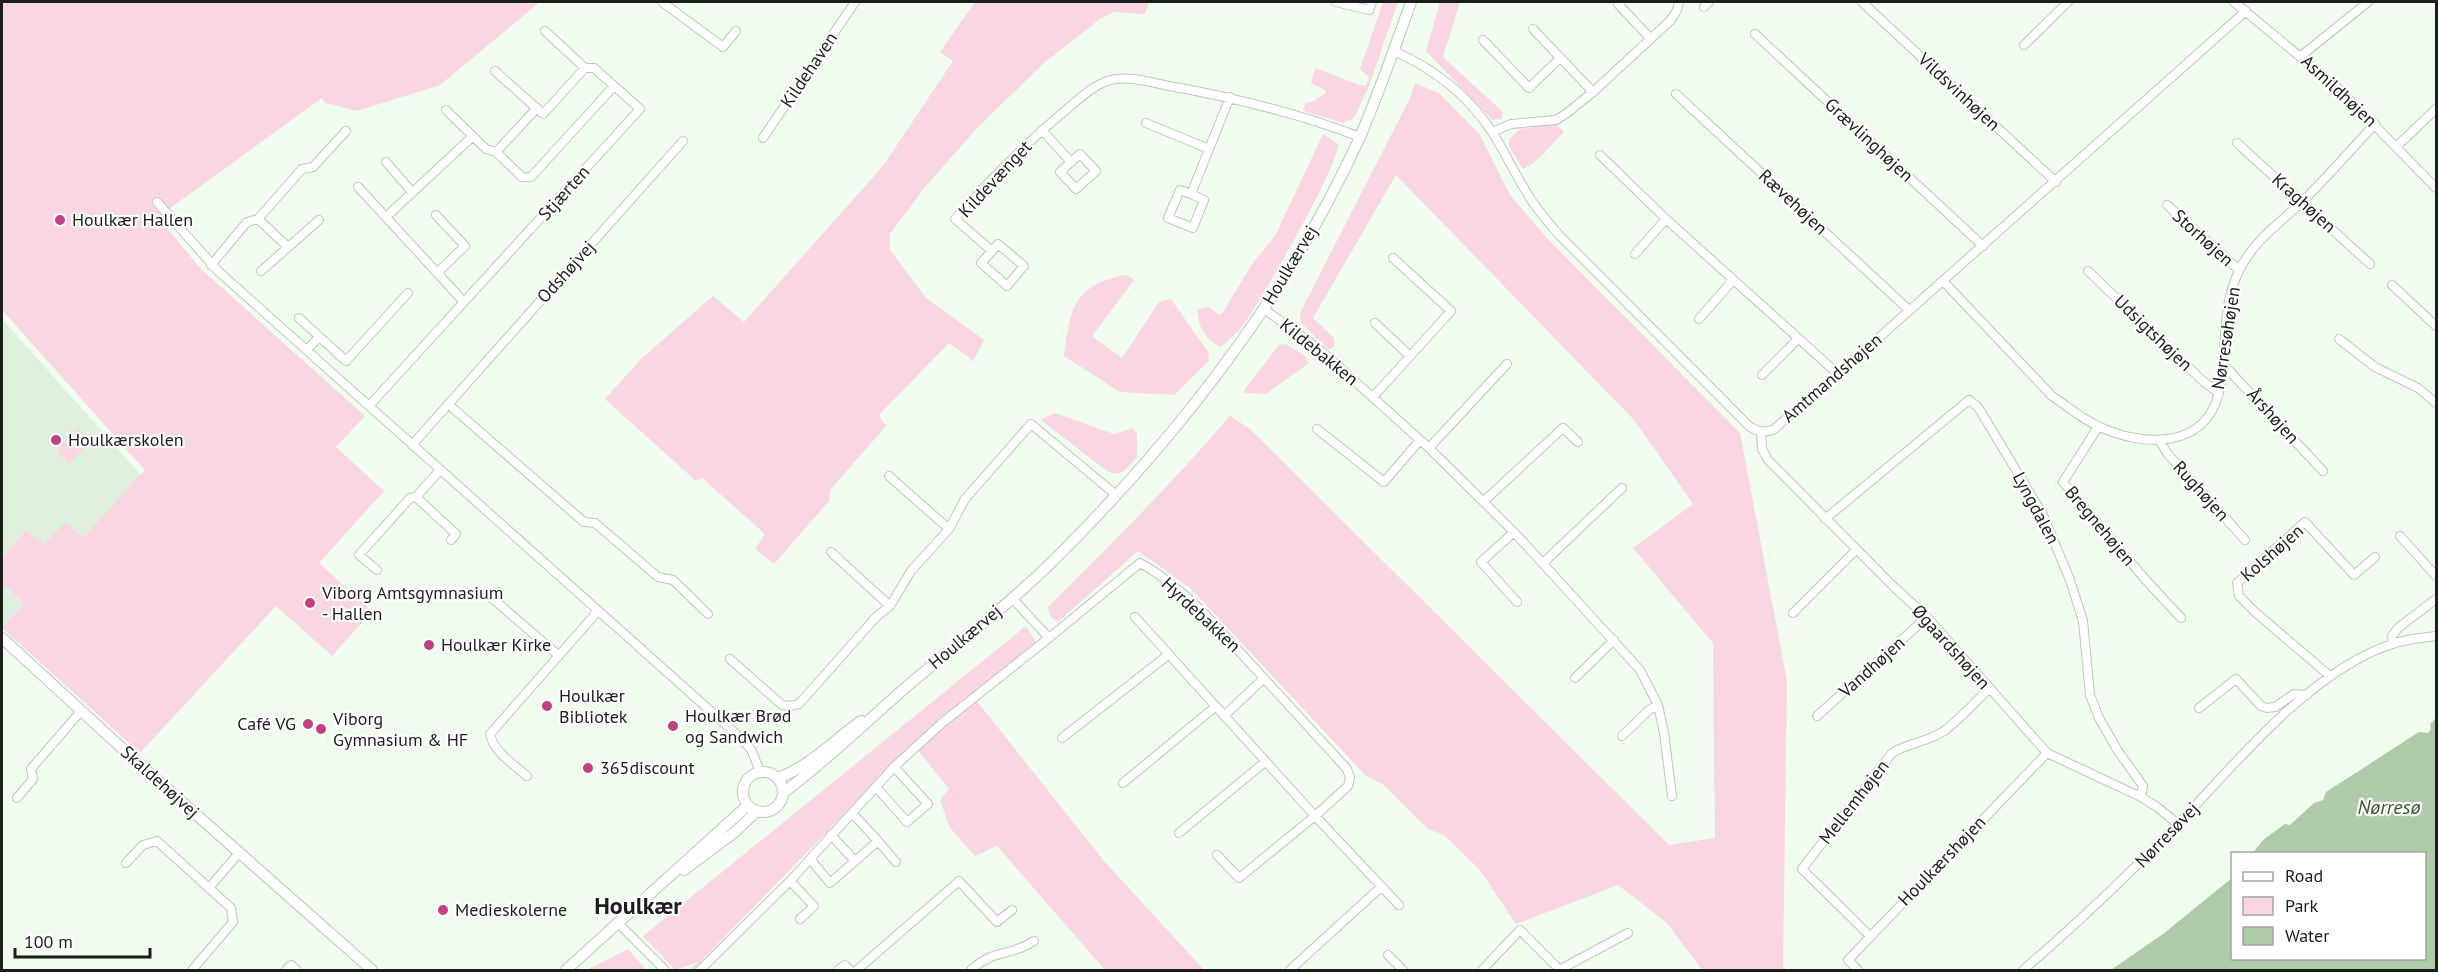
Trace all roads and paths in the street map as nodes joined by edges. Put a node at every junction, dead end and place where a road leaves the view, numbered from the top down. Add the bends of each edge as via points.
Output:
1 (662, 2) edge
2 (855, 2) edge
3 (1336, 2) edge
4 (1372, 2) edge
5 (1410, 2) edge
6 (1621, 2) edge
7 (1679, 2) edge
8 (1862, 2) edge
9 (2068, 2) edge
10 (2234, 2) edge
11 (2368, 2) edge
12 (2246, 11) junction
13 (1533, 29) dead end
14 (736, 31) dead end
15 (545, 32) dead end
16 (1755, 34) dead end
17 (1651, 39) junction
18 (1483, 40) dead end
19 (2024, 45) dead end
20 (1394, 51) junction
21 (2301, 56) junction
22 (1560, 58) junction
23 (585, 68) junction
24 (495, 71) dead end
25 (614, 86) junction
26 (1593, 92) junction
27 (1676, 94) dead end
28 (1230, 97) junction
29 (537, 108) junction
30 (2436, 109) edge
31 (446, 110) dead end
32 (1146, 123) dead end
33 (2375, 124) junction
34 (1042, 130) junction
35 (346, 131) dead end
36 (1492, 132) junction
37 (473, 136) junction
38 (1360, 137) junction
39 (763, 138) dead end
40 (683, 141) dead end
41 (2237, 143) dead end
42 (2397, 146) junction
43 (1209, 149) junction
44 (496, 152) junction
45 (1600, 155) dead end
46 (386, 162) dead end
47 (1071, 162) dead end
48 (2056, 182) junction
49 (358, 187) dead end
50 (2436, 188) edge
51 (412, 192) junction
52 (1191, 194) junction
53 (157, 202) dead end
54 (2302, 202) junction
55 (2167, 205) dead end
56 (436, 215) dead end
57 (386, 217) junction
58 (258, 219) junction
59 (1666, 219) junction
60 (319, 220) dead end
61 (1983, 246) junction
62 (288, 247) junction
63 (992, 250) junction
64 (1635, 254) dead end
65 (1393, 258) dead end
66 (2370, 264) dead end
67 (211, 265) junction
68 (2239, 270) junction
69 (261, 271) dead end
70 (2088, 271) dead end
71 (437, 273) junction
72 (1733, 280) junction
73 (1944, 282) junction
74 (2392, 285) dead end
75 (408, 293) dead end
76 (464, 302) junction
77 (1264, 309) junction
78 (1909, 310) junction
79 (299, 318) dead end
80 (1699, 319) dead end
81 (1375, 323) dead end
82 (2436, 326) edge
83 (319, 337) junction
84 (1798, 339) junction
85 (2339, 339) dead end
86 (307, 350) junction
87 (1410, 356) junction
88 (2222, 363) junction
89 (1507, 364) dead end
90 (1838, 374) junction
91 (1762, 375) dead end
92 (2219, 393) junction
93 (1373, 397) junction
94 (2436, 403) edge
95 (448, 404) junction
96 (369, 406) junction
97 (2098, 427) junction
98 (1317, 429) dead end
99 (1761, 432) junction
100 (1420, 440) junction
101 (2160, 441) junction
102 (1578, 442) dead end
103 (412, 445) junction
104 (1429, 448) junction
105 (440, 470) junction
106 (2323, 471) dead end
107 (889, 476) dead end
108 (1622, 488) dead end
109 (1116, 495) junction
110 (416, 497) junction
111 (1484, 501) junction
112 (1825, 519) junction
113 (949, 529) junction
114 (1514, 532) junction
115 (2400, 536) dead end
116 (451, 540) dead end
117 (2244, 540) dead end
118 (1856, 549) junction
119 (831, 552) dead end
120 (2375, 557) dead end
121 (1543, 563) junction
122 (377, 570) dead end
123 (2436, 576) edge
124 (499, 592) dead end
125 (1012, 598) junction
126 (2436, 599) edge
127 (1517, 602) dead end
128 (890, 606) junction
129 (598, 611) junction
130 (1793, 613) dead end
131 (708, 614) dead end
132 (1135, 617) dead end
133 (1927, 617) junction
134 (2181, 618) dead end
135 (2436, 636) edge
136 (2, 638) edge
137 (1049, 638) junction
138 (1614, 640) junction
139 (2393, 644) junction
140 (558, 655) junction
141 (1168, 655) junction
142 (730, 658) dead end
143 (2330, 676) junction
144 (1264, 678) junction
145 (1575, 678) dead end
146 (1989, 689) junction
147 (2307, 694) junction
148 (890, 701) junction
149 (1658, 705) junction
150 (1215, 707) junction
151 (2199, 708) dead end
152 (81, 711) junction
153 (1816, 716) dead end
154 (1224, 717) junction
155 (1622, 736) dead end
156 (1062, 738) dead end
157 (2047, 753) junction
158 (1265, 762) junction
159 (894, 767) junction
160 (760, 772) junction
161 (527, 776) dead end
162 (777, 778) junction
163 (1123, 783) dead end
164 (876, 787) junction
165 (783, 793) junction
166 (1672, 796) dead end
167 (2141, 797) junction
168 (17, 798) dead end
169 (752, 809) junction
170 (852, 813) junction
171 (1315, 816) junction
172 (2178, 824) junction
173 (1179, 833) dead end
174 (831, 836) junction
175 (878, 841) junction
176 (239, 853) junction
177 (1217, 855) dead end
178 (810, 859) junction
179 (855, 861) junction
180 (896, 862) dead end
181 (126, 863) dead end
182 (790, 881) junction
183 (209, 888) junction
184 (1381, 888) junction
185 (1399, 904) dead end
186 (1012, 909) dead end
187 (800, 918) dead end
188 (617, 922) junction
189 (1628, 933) dead end
190 (1870, 936) junction
191 (1034, 940) dead end
192 (1388, 955) dead end
193 (192, 970) edge
194 (286, 970) edge
195 (297, 970) edge
196 (372, 970) edge
197 (566, 970) edge
198 (665, 970) edge
199 (700, 970) edge
200 (838, 970) edge
201 (850, 970) edge
202 (857, 970) edge
203 (971, 970) edge
204 (1290, 970) edge
205 (1403, 970) edge
206 (1482, 970) edge
207 (1560, 970) edge
208 (1858, 970) edge
209 (2023, 970) edge

1 - 14 street via 723,47
2 - 39 street, Kildehaven
3 - 4 street via 1369,10
5 - 20 street, Houlkærvej
6 - 17 street via 1618,4
7 - 17 street via 1671,20
8 - 48 street, Vildsvinhøjen
9 - 19 street
10 - 12 street, Asmildhøjen
11 - 21 street
12 - 21 street, Asmildhøjen
12 - 48 street, Amtmandshøjen
13 - 22 street
15 - 23 street, Stjærten
16 - 61 street, Grævlinghøjen
17 - 26 street
18 - 22 street via 1529,88
20 - 36 street, Amtmandshøjen via 1454,87
20 - 38 street, Houlkærvej
21 - 33 street, Asmildhøjen
22 - 26 street
23 - 25 street, Stjærten via 594,68
23 - 29 street via 543,114
24 - 29 street
25 - 44 street, Stjærten via 531,177 522,177
25 - 76 street, Stjærten via 640,109
26 - 36 street via 1556,120 1511,124
27 - 78 street, Rævehøjen
28 - 34 street, Kildevænget via 1115,79 1093,88
28 - 38 street, Kildevænget
28 - 43 street
29 - 44 street
30 - 42 street
31 - 37 street, Stjærten
32 - 43 street
33 - 42 street, Asmildhøjen
33 - 54 street, Nørresøhøjen
34 - 47 street, Kildevænget
34 - 63 street, Kildevænget via 955,219
35 - 58 street via 313,167 302,169
36 - 99 street, Amtmandshøjen via 1533,203 1560,236 1750,427
37 - 44 street, Stjærten via 486,149
37 - 51 street
38 - 77 street, Houlkærvej via 1303,246
40 - 95 street, Odshøjvej
41 - 54 street, Kraghøjen
42 - 50 street, Asmildhøjen
43 - 52 street
45 - 59 street
46 - 51 street
48 - 61 street, Amtmandshøjen
49 - 57 street
51 - 57 street
52 - 52 street via 1204,200 1193,228 1168,218 1180,190
53 - 67 street
54 - 66 street, Kraghøjen
54 - 68 street, Nørresøhøjen via 2269,231
55 - 68 street, Storhøjen
56 - 71 street via 465,246
57 - 71 street
58 - 62 street
58 - 67 street via 247,222
59 - 64 street
59 - 72 street
60 - 62 street
61 - 73 street, Amtmandshøjen
62 - 69 street
63 - 63 street, Kildevænget via 981,263 1006,286 1024,266 998,244
65 - 87 street, Kildebakken via 1450,311
67 - 86 street
68 - 88 street, Nørresøhøjen via 2227,312
70 - 92 street, Udsigtshøjen
71 - 76 street
72 - 80 street
72 - 84 street
73 - 78 street, Amtmandshøjen
73 - 97 street, Nørresøhøjen via 2052,396
74 - 82 street
75 - 83 street via 346,361
76 - 96 street, Stjærten
77 - 93 street, Kildebakken via 1318,348
77 - 109 street, Houlkærvej via 1172,434
78 - 90 street, Amtmandshøjen
79 - 83 street
81 - 87 street
83 - 86 street
84 - 90 street
84 - 91 street
85 - 94 street via 2375,367 2418,388
86 - 96 street
87 - 93 street, Kildebakken
88 - 92 street, Nørresøhøjen
88 - 106 street, Årshøjen
89 - 104 street
90 - 99 street, Amtmandshøjen via 1773,430
92 - 101 street, Nørresøhøjen via 2202,424 2183,437
93 - 100 street, Kildebakken
95 - 103 street, Odshøjvej
95 - 131 street via 584,522 595,523 658,577 673,580
96 - 103 street
97 - 101 street, Nørresøhøjen
97 - 134 street, Bregnehøjen via 2063,482
98 - 100 street via 1384,482
99 - 112 street, Øgaardshøjen via 1762,449 1768,460
100 - 104 street, Kildebakken
101 - 117 street, Rughøjen
102 - 111 street via 1563,428
103 - 105 street
104 - 111 street, Kildebakken
105 - 110 street
105 - 129 street
107 - 113 street
108 - 121 street
109 - 113 street via 1032,424 964,499
109 - 125 street, Houlkærvej via 1063,552
110 - 116 street via 456,534
110 - 122 street via 410,498 359,555
111 - 114 street, Kildebakken
112 - 118 street, Øgaardshøjen
112 - 167 street, Lyngdalen via 1969,400 1978,407 2043,515 2083,621 2090,695 2118,751 2143,786
113 - 128 street via 911,571
114 - 121 street, Kildebakken
114 - 127 street via 1481,562
115 - 123 street
118 - 130 street
118 - 133 street, Øgaardshøjen
119 - 128 street
120 - 143 street, Kolshøjen via 2354,575 2305,522 2237,583 2240,596 2255,612
121 - 138 street, Kildebakken
124 - 140 street via 493,599
125 - 137 street
125 - 148 street, Houlkærvej
126 - 139 street via 2398,628 2391,636
128 - 142 street via 799,704 782,705
129 - 140 street
129 - 160 street via 742,740 752,751
132 - 141 street
133 - 146 street, Øgaardshøjen
133 - 153 street, Vandhøjen
135 - 139 street, Nørresøvej
136 - 152 street, Skaldehøjvej
137 - 144 street, Hyrdebakken via 1140,563 1192,602
137 - 159 street, Hyrdebakken via 942,723
138 - 145 street
138 - 149 street, Kildebakken via 1640,670
139 - 143 street, Nørresøvej
140 - 161 street via 490,734 497,749
141 - 150 street
141 - 156 street
143 - 147 street, Nørresøvej
144 - 154 street
144 - 171 street, Hyrdebakken via 1347,769 1348,786
146 - 157 street, Øgaardshøjen
146 - 190 street, Mellemhøjen via 1943,732 1892,753 1802,869
147 - 151 street, Nørresøvej via 2294,694 2267,708 2236,678
147 - 172 street, Nørresøvej via 2247,750
148 - 162 street, Houlkærvej via 789,774
148 - 165 street, Houlkærvej
149 - 155 street
149 - 166 street, Kildebakken
150 - 154 street
150 - 163 street
152 - 168 street via 32,769 33,779
152 - 176 street, Skaldehøjvej
154 - 158 street
157 - 167 street, Øgaardshøjen
157 - 190 street, Houlkærshøjen
158 - 171 street
158 - 173 street
159 - 164 street, Hyrdebakken
159 - 164 street via 928,804 908,822
160 - 162 street
160 - 169 street via 745,783 742,793
162 - 165 street
164 - 170 street, Hyrdebakken
165 - 169 street via 774,809 765,813
167 - 172 street, Øgaardshøjen
169 - 188 street via 682,863
170 - 174 street, Hyrdebakken
170 - 175 street
171 - 177 street, Hyrdebakken via 1239,878
171 - 184 street
172 - 209 street, Nørresøvej via 2084,918
174 - 178 street, Hyrdebakken
174 - 179 street
175 - 179 street
175 - 180 street
176 - 183 street
176 - 196 street, Skaldehøjvej
178 - 179 street via 830,883
178 - 182 street, Hyrdebakken
181 - 183 street via 143,845 157,841
182 - 187 street via 814,906
182 - 199 street, Hyrdebakken
183 - 193 street via 231,908 233,922
184 - 185 street
184 - 204 street
186 - 202 street via 997,922 959,881
188 - 197 street
188 - 198 street
189 - 207 street
190 - 208 street, Houlkærshøjen via 1848,960
191 - 203 street via 1019,951 1004,951 984,959
192 - 205 street
194 - 195 street via 291,965
200 - 201 street via 845,965
206 - 207 street via 1520,930

